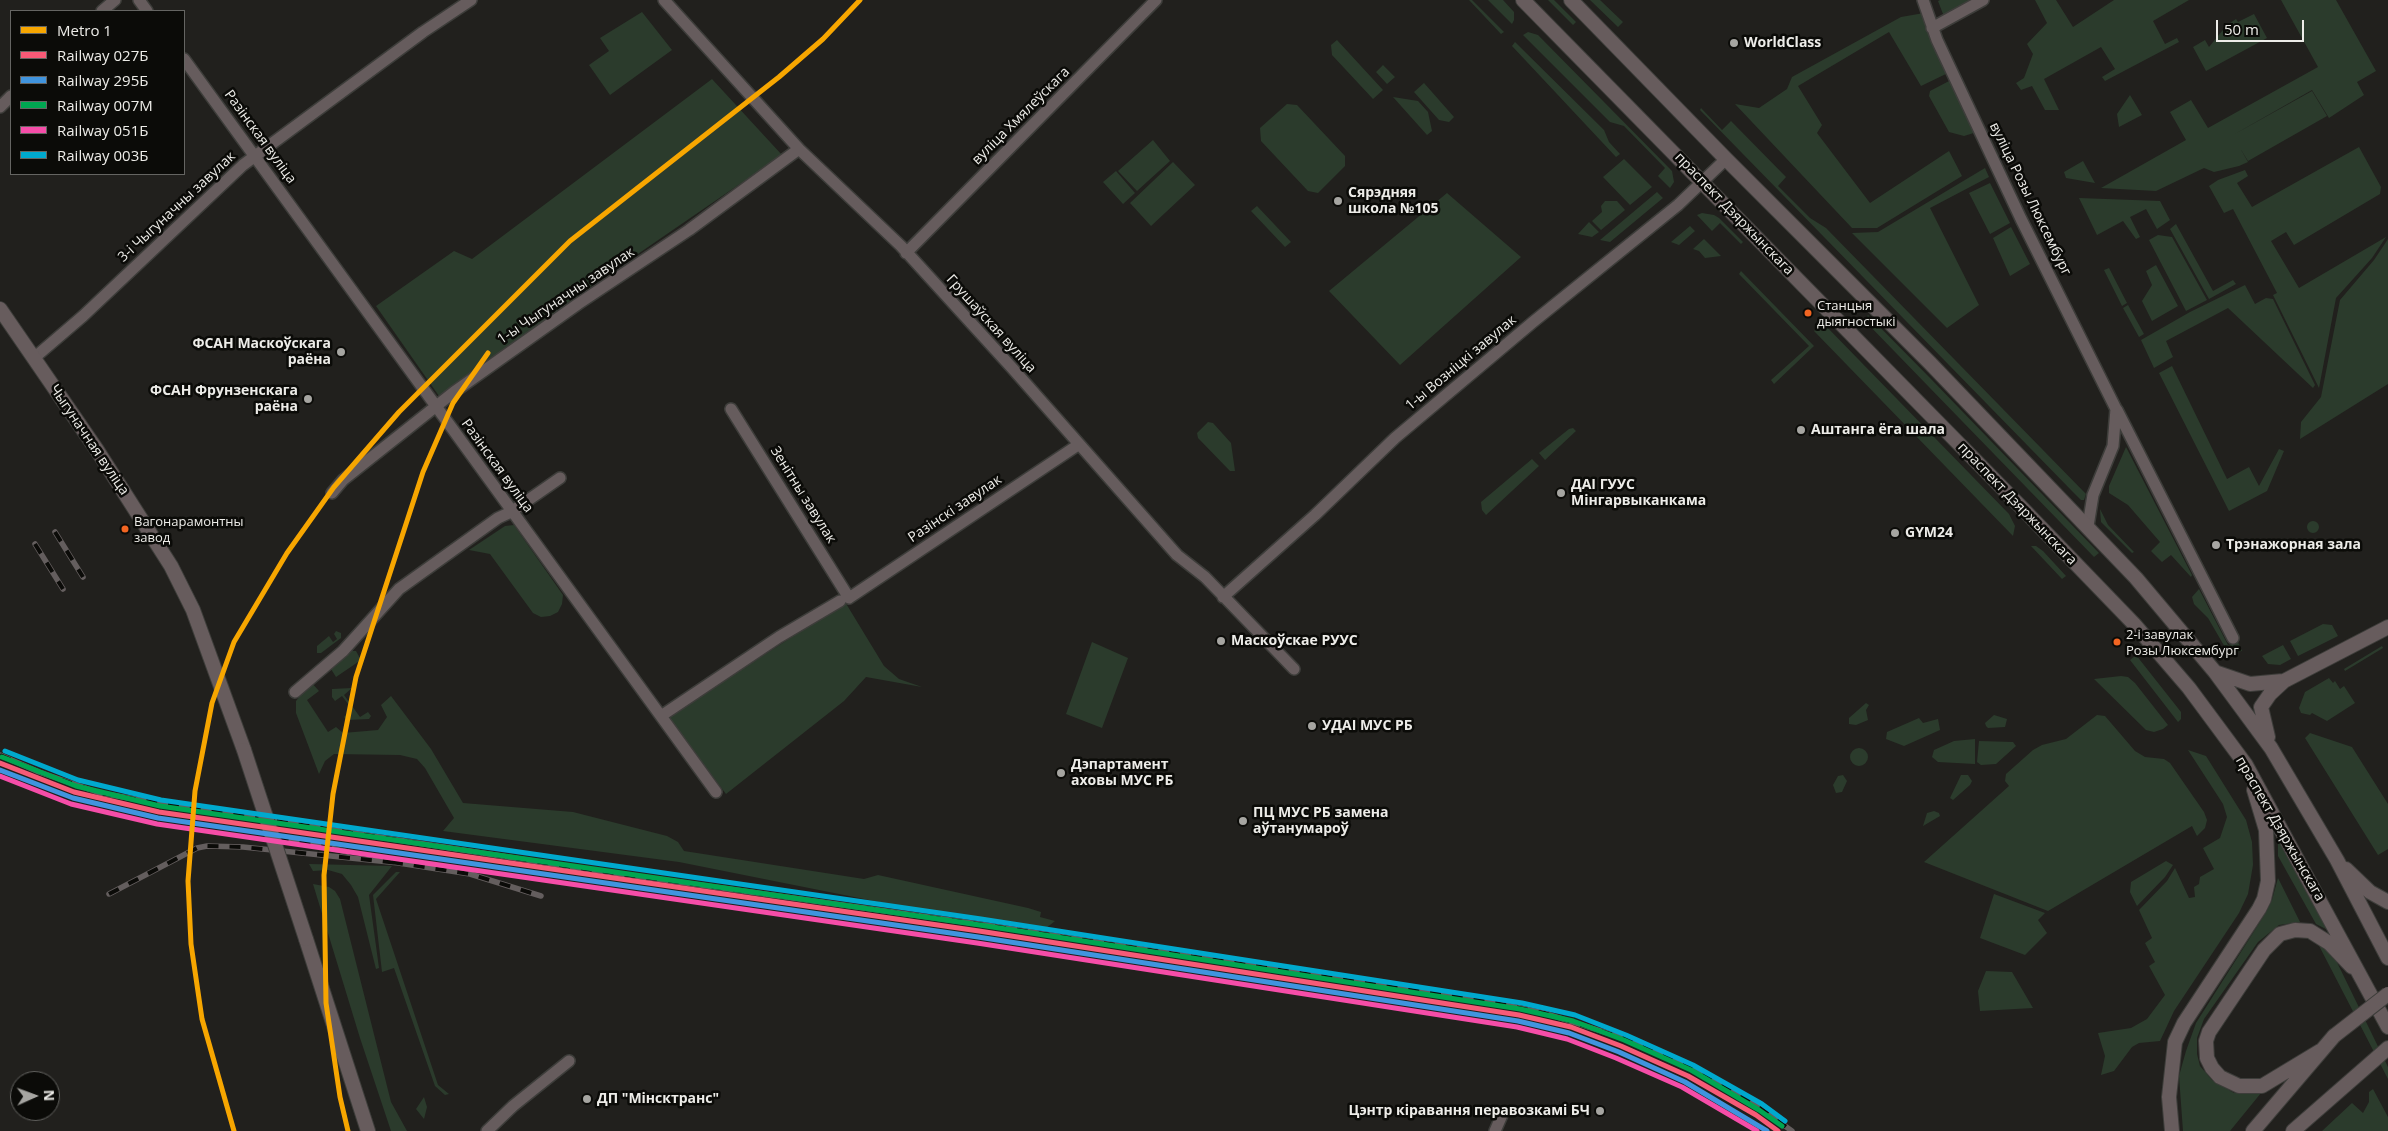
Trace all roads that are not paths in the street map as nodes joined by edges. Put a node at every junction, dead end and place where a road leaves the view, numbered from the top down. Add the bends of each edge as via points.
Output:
1 (115, 0) edge
2 (471, 0) edge
3 (664, 0) edge
4 (1156, 0) edge
5 (1523, 0) edge
6 (1572, 0) edge
7 (1923, 0) edge
8 (1983, 0) edge
9 (103, 10) edge
10 (1932, 28) junction
11 (185, 60) edge
12 (10, 97) edge
13 (0, 107) edge
14 (799, 149) junction
15 (255, 156) junction
16 (1726, 159) junction
17 (1703, 183) junction
18 (906, 253) junction
19 (0, 309) edge
20 (34, 358) junction
21 (436, 407) junction
22 (731, 409) dead end
23 (2116, 409) junction
24 (2134, 444) junction
25 (1078, 445) junction
26 (2113, 446) junction
27 (560, 478) dead end
28 (332, 493) dead end
29 (511, 512) junction
30 (2088, 526) junction
31 (1223, 597) junction
32 (845, 600) junction
33 (2388, 626) edge
34 (2233, 638) dead end
35 (1294, 669) dead end
36 (2215, 672) junction
37 (2284, 681) junction
38 (295, 692) dead end
39 (661, 716) junction
40 (2271, 748) junction
41 (2246, 765) junction
42 (716, 792) dead end
43 (2337, 860) junction
44 (2388, 902) edge
45 (2388, 958) edge
46 (2363, 978) junction
47 (2388, 994) edge
48 (2388, 1026) edge
49 (2388, 1048) edge
50 (2320, 1050) junction
51 (569, 1061) dead end
52 (2323, 1103) junction
53 (1502, 1115) dead end
54 (368, 1131) edge
55 (487, 1131) edge
56 (1495, 1131) edge
57 (2172, 1131) edge
58 (2253, 1131) edge
59 (2293, 1131) edge
60 (2300, 1131) edge

1 - 9 street
2 - 15 street, 3-і Чыгуначны завулак
3 - 14 street, Грушаўская вуліца
4 - 18 street, вуліца Хмялеўскага
5 - 17 main road, праспект Дзяржынскага
6 - 16 main road
7 - 10 street, вуліца Розы Люксембург
8 - 10 street
10 - 23 street, вуліца Розы Люксембург via 2021,219
11 - 15 street, Разінская вуліца
12 - 13 street
14 - 18 street, Грушаўская вуліца
14 - 21 street, 1-ы Чыгуначны завулак
15 - 20 street, 3-і Чыгуначны завулак
15 - 21 street, Разінская вуліца
16 - 17 street, 1-ы Возніцкі завулак
16 - 30 main road
17 - 31 street, 1-ы Возніцкі завулак via 1395,438
17 - 41 main road, праспект Дзяржынскага via 2134,624 2189,688
18 - 25 street, Грушаўская вуліца
19 - 20 main road, Чыгуначная вуліца
20 - 54 main road, Чыгуначная вуліца, bridge via 171,566 193,610 244,750
21 - 28 street, 1-ы Чыгуначны завулак via 343,480
21 - 29 street, Разінская вуліца
22 - 32 street, Зенітны завулак
23 - 24 street, вуліца Розы Люксембург
23 - 26 street
24 - 26 street via 2126,440
24 - 34 street, вуліца Розы Люксембург
25 - 31 street, Грушаўская вуліца via 1180,559 1205,577
25 - 32 street, Разінскі завулак
26 - 30 street via 2093,495
27 - 29 street
29 - 38 street via 399,589 344,651
29 - 39 street, Разінская вуліца
30 - 36 main road
31 - 35 street, Грушаўская вуліца
32 - 39 street, Разінскі завулак via 778,637
33 - 37 main road
36 - 37 main road via 2250,684
36 - 40 main road
37 - 40 main road via 2264,699 2261,707
39 - 42 street, Разінская вуліца
40 - 43 main road
41 - 46 main road, праспект Дзяржынскага
41 - 57 main road via 2266,830 2268,881 2259,909 2192,1010 2176,1042 2169,1098
43 - 44 main road via 2370,892
43 - 45 main road
46 - 48 main road, праспект Дзяржынскага
46 - 50 main road via 2330,943 2310,931 2280,934 2264,950 2206,1041 2207,1058 2212,1068 2220,1077 2239,1086 2262,1086
47 - 50 main road, bridge
49 - 52 main road
50 - 58 main road
51 - 55 street
52 - 59 main road
52 - 60 main road
53 - 56 street

